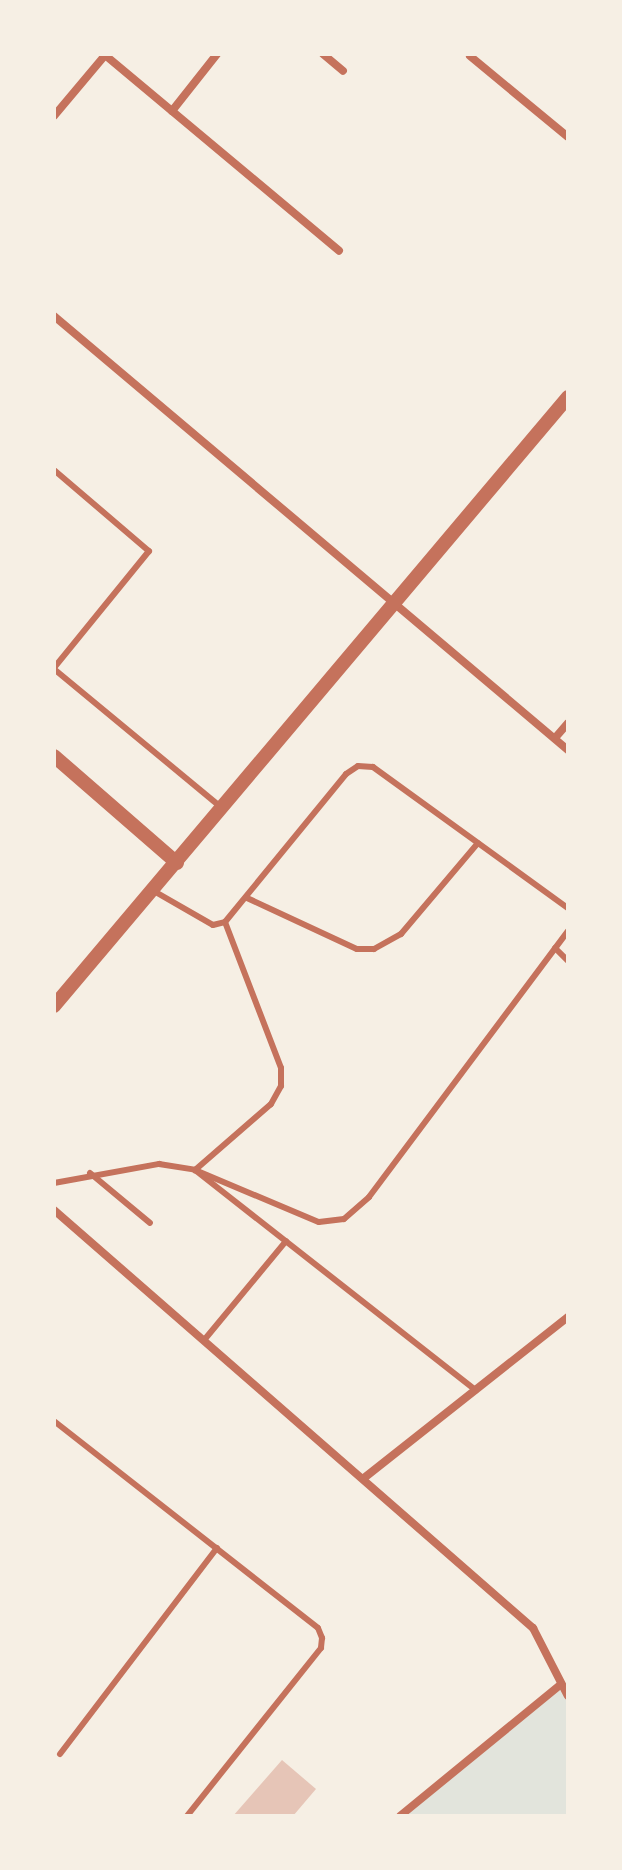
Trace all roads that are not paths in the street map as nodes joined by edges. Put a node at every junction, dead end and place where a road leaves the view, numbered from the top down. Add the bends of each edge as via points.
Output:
1 (105, 54) edge
2 (217, 54) edge
3 (323, 54) edge
4 (470, 56) dead end
5 (343, 71) dead end
6 (172, 111) junction
7 (54, 116) edge
8 (568, 137) edge
9 (339, 251) dead end
10 (54, 316) edge
11 (568, 397) edge
12 (54, 470) edge
13 (394, 604) junction
14 (54, 668) edge
15 (568, 723) edge
16 (555, 738) junction
17 (568, 750) edge
18 (54, 756) edge
19 (222, 808) junction
20 (478, 843) junction
21 (177, 863) junction
22 (152, 890) junction
23 (247, 898) junction
24 (568, 908) edge
25 (225, 922) junction
26 (568, 931) edge
27 (555, 948) junction
28 (568, 961) edge
29 (54, 1006) edge
30 (195, 1170) junction
31 (90, 1173) junction
32 (54, 1183) edge
33 (54, 1210) edge
34 (150, 1223) dead end
35 (286, 1241) junction
36 (568, 1317) edge
37 (205, 1339) junction
38 (476, 1390) junction
39 (54, 1421) edge
40 (364, 1478) junction
41 (217, 1548) junction
42 (561, 1684) junction
43 (568, 1696) edge
44 (60, 1754) dead end
45 (187, 1816) edge
46 (400, 1816) edge

1 - 6 street
1 - 7 street
2 - 6 street
3 - 5 street
4 - 8 street
6 - 9 street
10 - 13 street
11 - 13 street
12 - 14 lane via 149,551
13 - 16 street
13 - 19 street
14 - 19 lane
15 - 16 street
16 - 17 street
18 - 21 street
19 - 21 street
20 - 23 lane via 401,934 374,949 357,949
20 - 23 lane via 373,767 358,766
20 - 24 lane
21 - 22 street
22 - 25 lane via 213,925
22 - 29 street
23 - 25 lane
25 - 30 lane via 281,1068 281,1086 271,1104
26 - 27 lane
27 - 28 lane
27 - 30 lane via 369,1197 344,1219 319,1222
30 - 31 lane via 159,1164
30 - 35 lane
31 - 32 lane
31 - 34 lane
33 - 37 street
35 - 37 lane
35 - 38 lane
36 - 38 street
37 - 40 street
38 - 40 street
39 - 41 lane
40 - 42 street via 533,1628
41 - 44 lane
41 - 45 lane via 318,1628 321,1648
42 - 43 street
42 - 46 street

